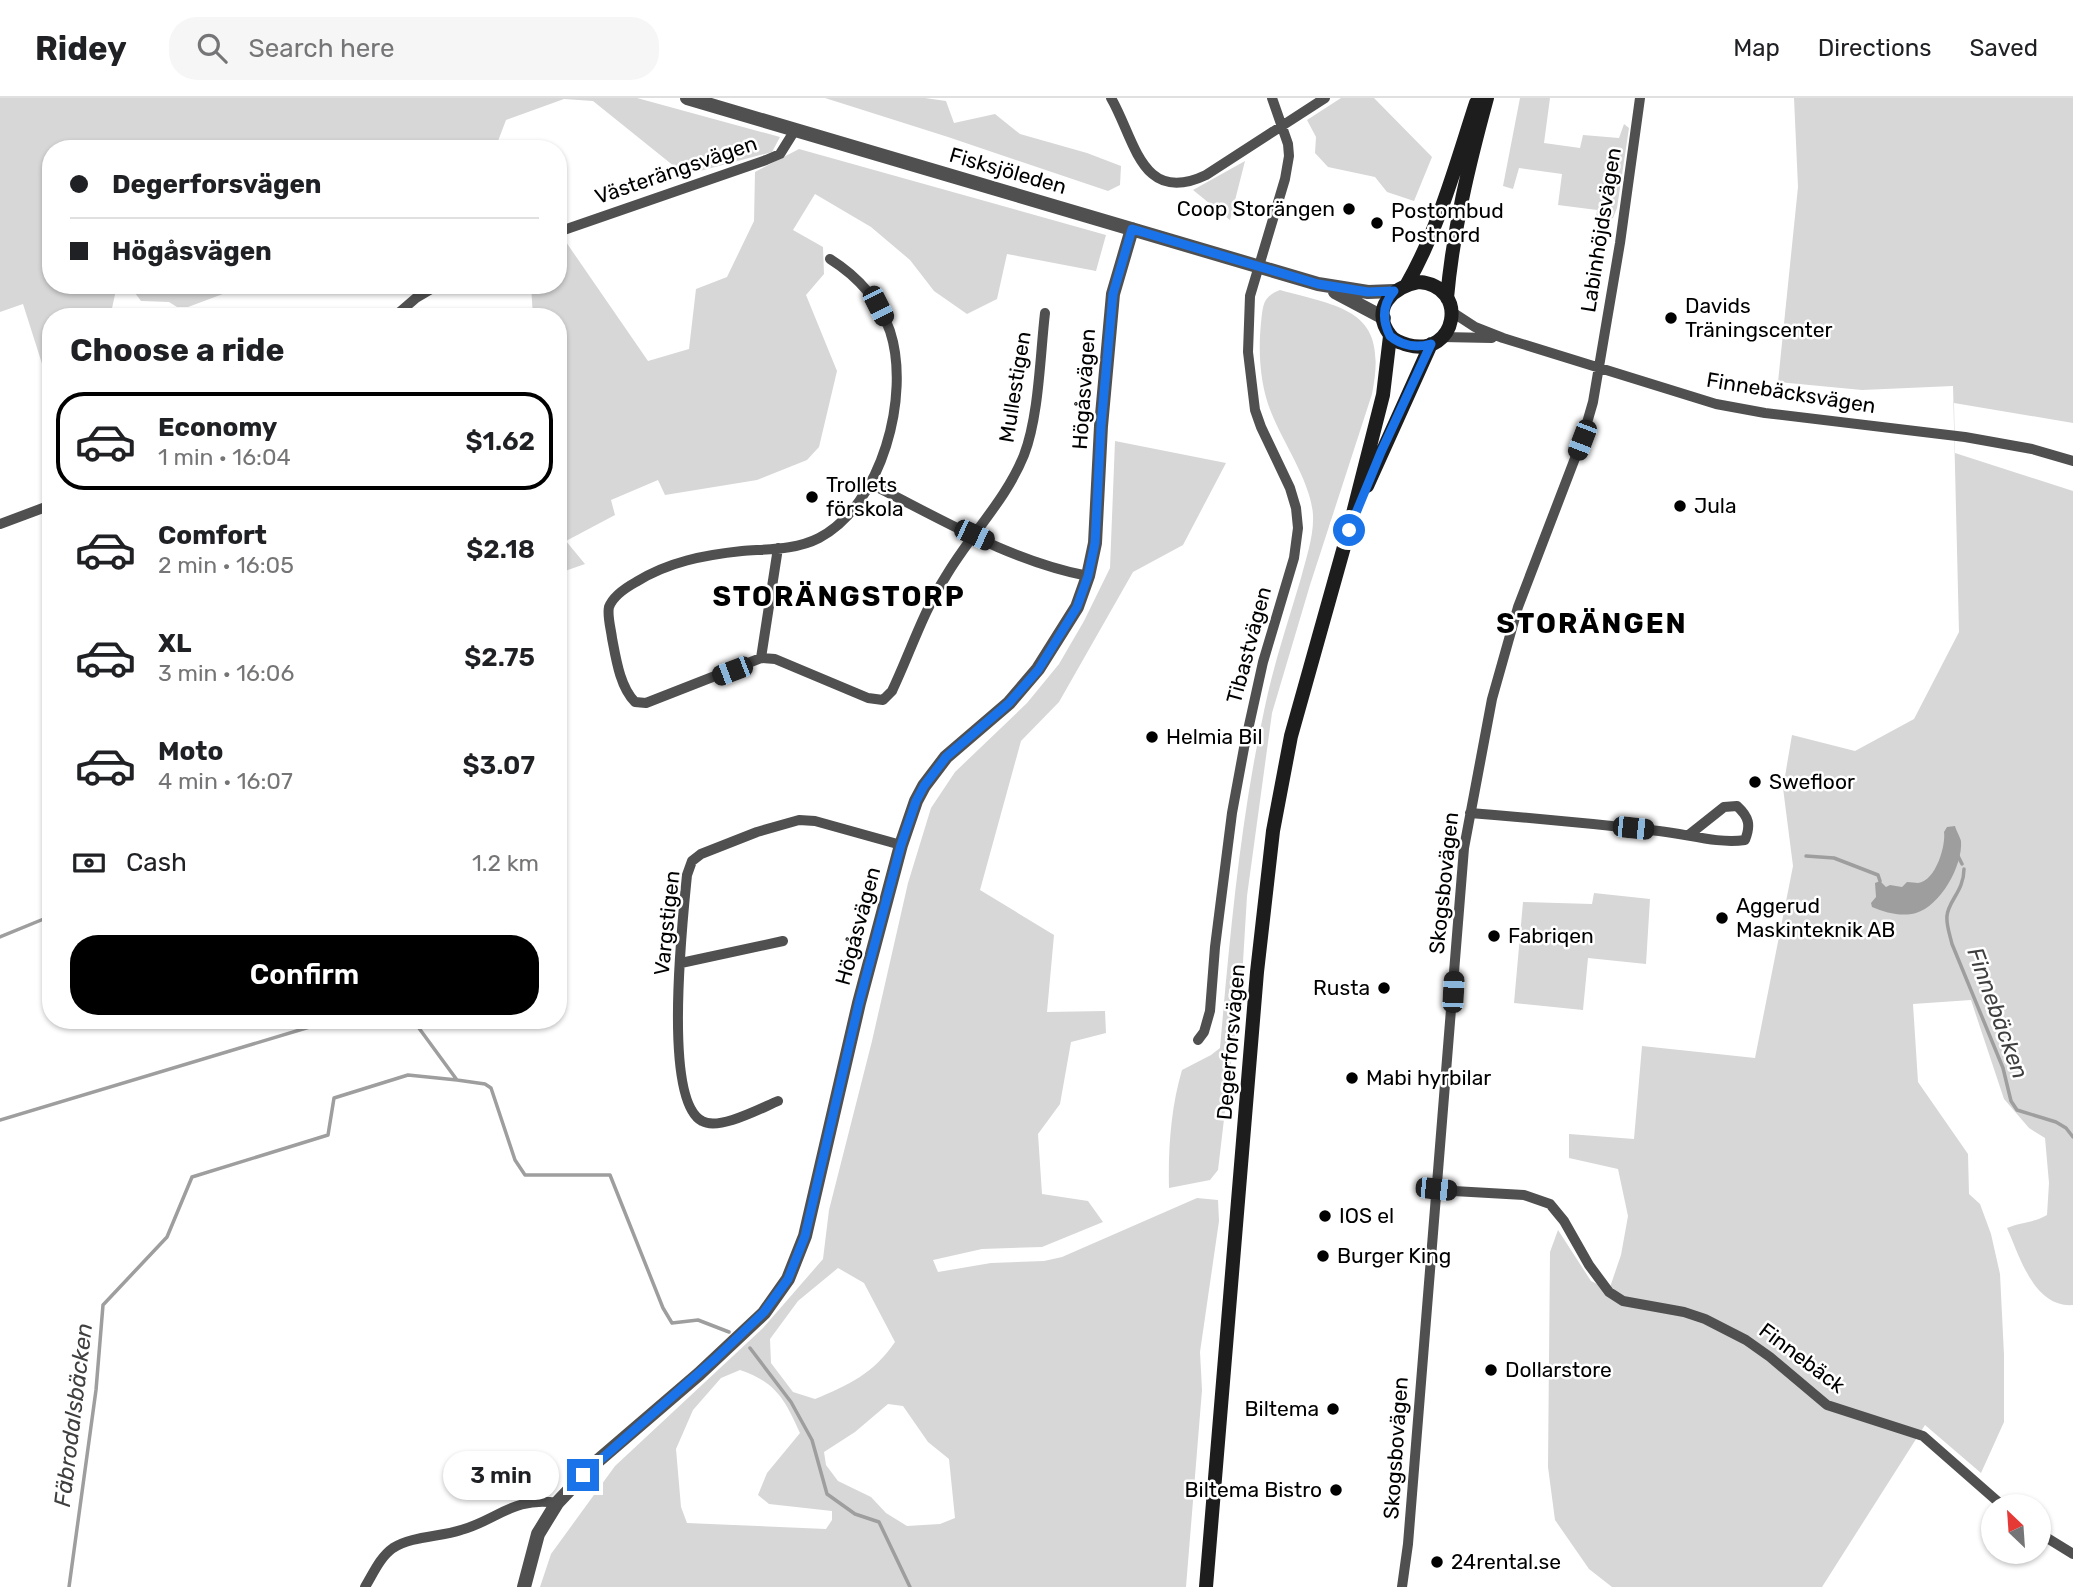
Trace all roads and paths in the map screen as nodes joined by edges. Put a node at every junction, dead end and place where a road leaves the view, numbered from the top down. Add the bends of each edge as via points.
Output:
1 (687, 98) edge
2 (1111, 98) edge
3 (1272, 98) edge
4 (1325, 98) edge
5 (1478, 98) edge
6 (1487, 98) edge
7 (1640, 98) edge
8 (1280, 127) junction
9 (795, 130) junction
10 (567, 229) edge
11 (1132, 229) junction
12 (830, 259) dead end
13 (1258, 267) junction
14 (1318, 284) junction
15 (1400, 288) junction
16 (423, 294) edge
17 (1450, 305) junction
18 (404, 308) edge
19 (1045, 313) dead end
20 (1384, 318) junction
21 (1390, 336) junction
22 (1437, 340) junction
23 (1509, 340) junction
24 (1598, 368) junction
25 (2073, 461) edge
26 (871, 484) junction
27 (42, 508) edge
28 (0, 524) edge
29 (1349, 530) junction
30 (974, 535) junction
31 (778, 548) junction
32 (1088, 576) junction
33 (761, 659) junction
34 (1470, 813) junction
35 (1690, 834) junction
36 (901, 845) junction
37 (783, 941) dead end
38 (681, 963) junction
39 (1198, 1040) dead end
40 (778, 1101) dead end
41 (1436, 1189) junction
42 (1989, 1494) edge
43 (557, 1503) junction
44 (2051, 1540) edge
45 (2073, 1554) edge
46 (365, 1587) edge
47 (524, 1587) edge
48 (1205, 1587) edge
49 (1402, 1587) edge

1 - 9 street, Fisksjöleden
2 - 8 street via 1136,153 1158,180 1191,182
3 - 8 street, Tibastvägen
4 - 8 street
5 - 15 main road via 1422,258
6 - 17 main road via 1454,239
7 - 24 street, Labinhöjdsvägen
8 - 13 street, Tibastvägen via 1289,156
9 - 10 street, Västerängsvägen via 780,154
9 - 11 street, Fisksjöleden
11 - 13 street, Fisksjöleden
11 - 32 street, Högåsvägen via 1113,294 1095,543
12 - 26 street via 862,284 878,306 895,349 894,412
13 - 14 street, Fisksjöleden
13 - 39 street, Tibastvägen via 1248,322 1251,386 1261,427 1290,488 1298,528 1244,748 1232,813 1210,1011
14 - 15 street, Fisksjöleden via 1368,292
14 - 20 street, Fisksjöleden
15 - 17 main road via 1429,283
15 - 20 main road via 1385,305
16 - 18 street
17 - 22 main road via 1450,326
17 - 23 street, Finnebäcksvägen via 1475,327
19 - 30 street, Mullestigen via 1029,440 1015,473
20 - 21 main road
21 - 22 main road via 1413,346
21 - 29 main road, Degerforsvägen via 1383,395
22 - 23 street, Finnebäcksvägen
22 - 29 main road, Degerforsvägen via 1381,452
23 - 24 street, Finnebäcksvägen
24 - 25 street, Finnebäcksvägen via 1739,408 1965,437
24 - 34 street, Skogsbovägen via 1584,436 1529,574 1510,636 1492,699
26 - 30 street
26 - 31 street via 849,515 830,531 800,545
27 - 28 street
29 - 48 main road, Degerforsvägen via 1291,736 1268,870
30 - 32 street via 1022,558
30 - 33 street, Mullestigen via 936,592 895,684 883,700 775,659
31 - 33 street
31 - 33 street via 703,556 671,565 627,587 609,608 617,660 628,695 635,702 646,703
32 - 36 street, Högåsvägen via 1077,607 1038,670 1009,703 946,757 924,786
34 - 35 street
34 - 41 street, Skogsbovägen
35 - 35 street via 1730,842 1745,840 1750,829 1747,815 1737,806 1724,807
36 - 38 street, Vargstigen via 799,820 701,854 692,861 687,875
36 - 43 street, Högåsvägen via 845,1057 805,1236 788,1279 748,1329 593,1465
37 - 38 street
38 - 40 street, Vargstigen via 680,1074 693,1113 701,1121 721,1123
41 - 42 street, Finnebäck via 1524,1195 1550,1204 1609,1292 1623,1301 1705,1319 1746,1340 1827,1405 1923,1436
41 - 49 street, Skogsbovägen
43 - 46 street via 514,1506 463,1530 403,1544 386,1555
43 - 47 street, Högåsvägen via 538,1534
44 - 45 street

